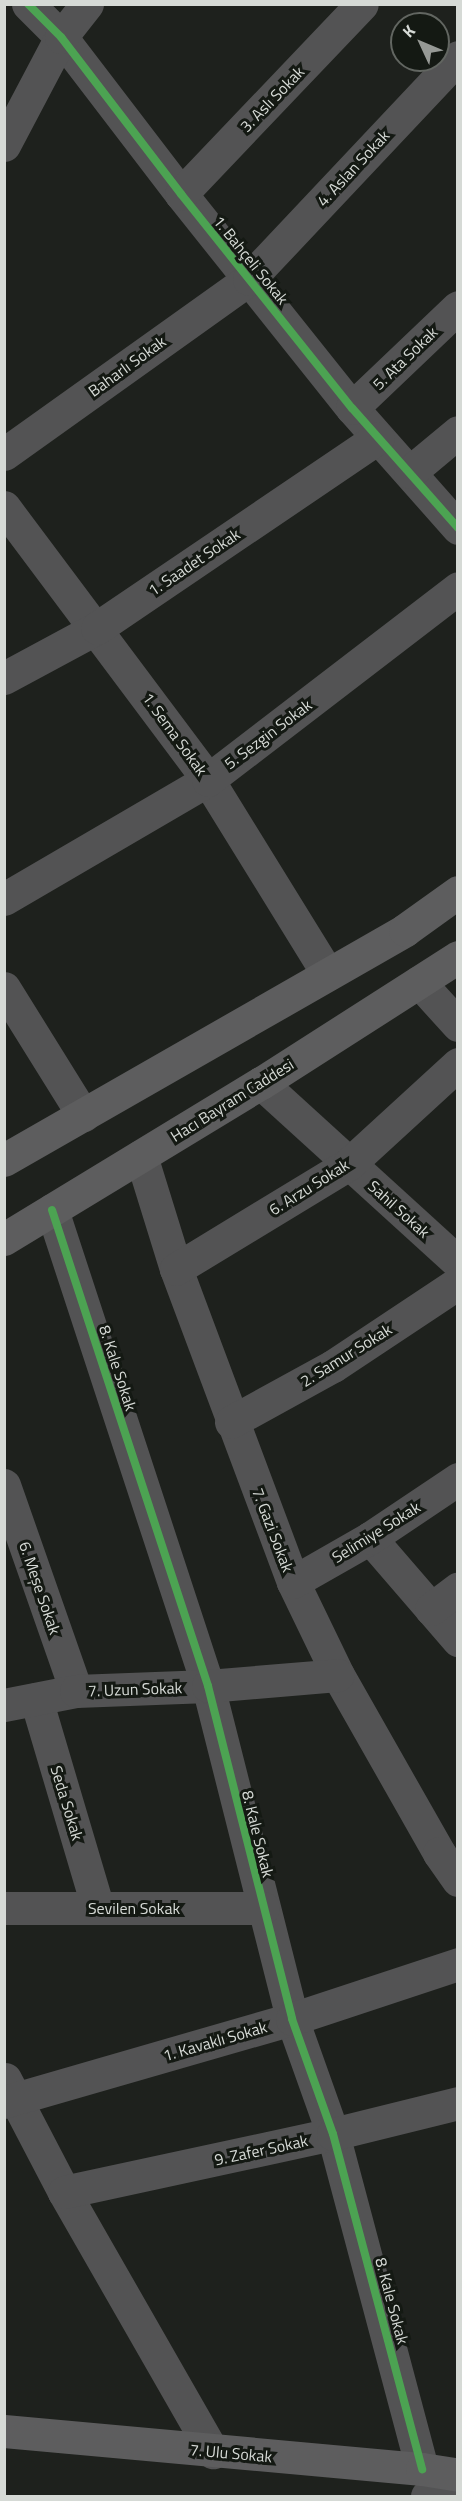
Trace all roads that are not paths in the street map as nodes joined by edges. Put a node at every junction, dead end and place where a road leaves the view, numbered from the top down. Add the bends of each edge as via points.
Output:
1 (28, 4) edge
2 (87, 4) edge
3 (362, 4) edge
4 (62, 38) junction
5 (458, 57) edge
6 (4, 145) edge
7 (181, 194) junction
8 (249, 279) junction
9 (458, 307) edge
10 (352, 408) junction
11 (458, 432) edge
12 (378, 438) junction
13 (4, 454) edge
14 (410, 472) junction
15 (4, 507) edge
16 (458, 528) edge
17 (458, 588) edge
18 (97, 628) junction
19 (4, 678) edge
20 (208, 780) junction
21 (458, 892) edge
22 (4, 899) edge
23 (458, 957) edge
24 (328, 974) junction
25 (419, 982) junction
26 (4, 988) edge
27 (458, 1024) edge
28 (458, 1064) edge
29 (261, 1083) junction
30 (83, 1116) junction
31 (141, 1156) junction
32 (4, 1160) edge
33 (349, 1164) junction
34 (52, 1210) junction
35 (4, 1239) edge
36 (458, 1262) edge
37 (176, 1269) junction
38 (458, 1283) edge
39 (231, 1422) junction
40 (458, 1479) edge
41 (4, 1485) edge
42 (370, 1538) junction
43 (293, 1582) junction
44 (458, 1589) edge
45 (431, 1609) junction
46 (458, 1640) edge
47 (338, 1675) junction
48 (208, 1686) junction
49 (76, 1691) junction
50 (20, 1702) edge
51 (448, 1845) edge
52 (458, 1880) edge
53 (4, 1908) edge
54 (98, 1908) junction
55 (263, 1908) junction
56 (458, 1964) edge
57 (292, 2019) junction
58 (8, 2092) edge
59 (458, 2103) edge
60 (333, 2134) junction
61 (64, 2192) junction
62 (4, 2431) edge
63 (213, 2452) junction
64 (458, 2475) edge
65 (425, 2483) edge
66 (458, 2484) edge

1 - 4 street, 1. Bahçeli Sokak
2 - 4 street
3 - 7 street, 3. Aslı Sokak
4 - 6 street
4 - 7 street, 1. Bahçeli Sokak
5 - 8 street, 4. Aslan Sokak
7 - 8 street, 1. Bahçeli Sokak
8 - 10 street, 1. Bahçeli Sokak
8 - 13 street, Baharlı Sokak
9 - 10 street, 5. Ata Sokak
10 - 12 street, 1. Bahçeli Sokak
11 - 14 street
12 - 14 street, 1. Bahçeli Sokak
12 - 18 street, 1. Saadet Sokak
14 - 16 street, 1. Bahçeli Sokak
15 - 18 street, 1. Sema Sokak
17 - 20 street, 5. Sezgin Sokak
18 - 19 street, 1. Saadet Sokak
18 - 20 street, 1. Sema Sokak
20 - 22 street, 5. Sezgin Sokak
20 - 24 street, 1. Sema Sokak
21 - 24 main road via 405,930
23 - 25 main road, Hacı Bayram Caddesi
24 - 30 main road
25 - 27 street
25 - 29 main road, Hacı Bayram Caddesi
26 - 30 street
28 - 33 street, 6. Arzu Sokak
29 - 31 main road, Hacı Bayram Caddesi
29 - 33 street, Sahil Sokak
30 - 32 main road
31 - 34 main road, Hacı Bayram Caddesi
31 - 37 street, 7. Gazi Sokak
33 - 36 street, Sahil Sokak
33 - 37 street, 6. Arzu Sokak
34 - 35 main road, Hacı Bayram Caddesi
34 - 48 street, 8. Kale Sokak
37 - 39 street, 7. Gazi Sokak
38 - 39 street, 2. Samur Sokak via 333,1366
39 - 43 street, 7. Gazi Sokak
40 - 42 street, Selimiye Sokak
41 - 49 street, 6. Meşe Sokak
42 - 43 street, Selimiye Sokak
42 - 45 street
43 - 47 street, 7. Gazi Sokak
44 - 45 street
45 - 46 street
47 - 48 street, 7. Uzun Sokak
47 - 51 street, 7. Gazi Sokak
48 - 49 street, 7. Uzun Sokak
48 - 55 street, 8. Kale Sokak
49 - 50 street, 7. Uzun Sokak
50 - 54 street, Seda Sokak
51 - 52 street, 7. Gazi Sokak
53 - 54 street, Sevilen Sokak
54 - 55 street, Sevilen Sokak
55 - 57 street, 8. Kale Sokak
56 - 57 street, 1. Kavaklı Sokak
57 - 58 street, 1. Kavaklı Sokak
57 - 60 street, 8. Kale Sokak
58 - 61 street
59 - 60 street, 9. Zafer Sokak
60 - 61 street, 9. Zafer Sokak
60 - 65 street, 8. Kale Sokak
61 - 63 street
62 - 63 main road, 7. Ulu Sokak
63 - 65 main road, 7. Ulu Sokak
64 - 65 main road, 7. Ulu Sokak
65 - 66 street

